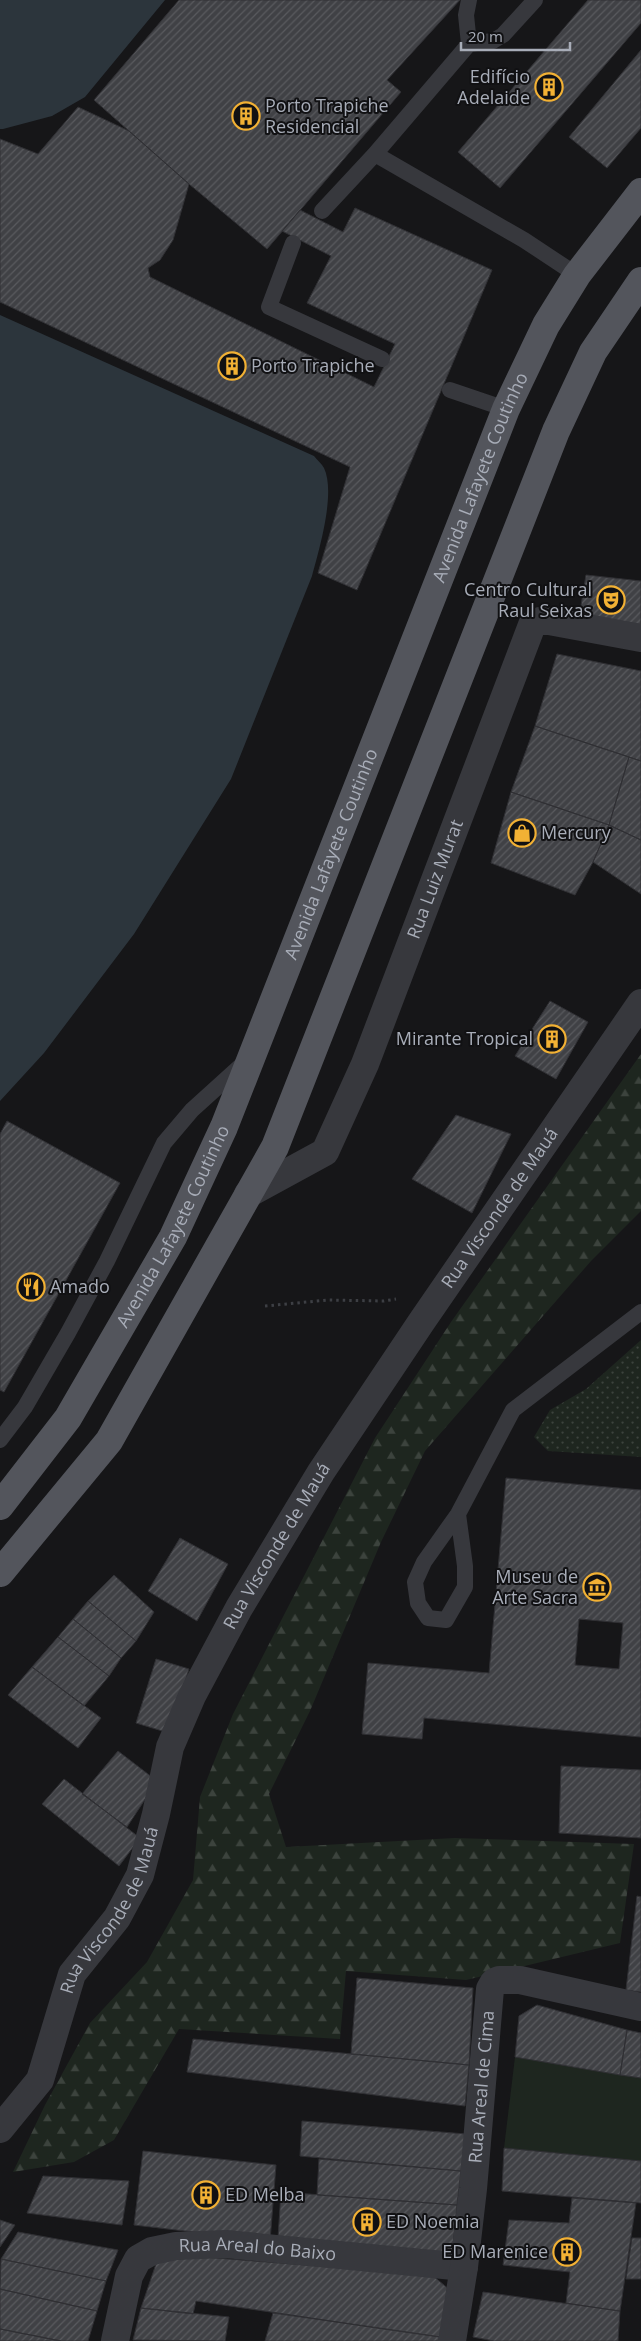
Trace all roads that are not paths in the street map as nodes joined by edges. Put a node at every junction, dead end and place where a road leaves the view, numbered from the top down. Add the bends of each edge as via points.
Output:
1 (469, 0) edge
2 (535, 0) edge
3 (469, 44) junction
4 (375, 154) junction
5 (641, 192) edge
6 (322, 211) dead end
7 (293, 243) dead end
8 (578, 275) junction
9 (641, 281) edge
10 (382, 359) dead end
11 (450, 390) dead end
12 (506, 409) junction
13 (641, 638) edge
14 (641, 1003) edge
15 (253, 1055) junction
16 (248, 1194) junction
17 (641, 1312) edge
18 (0, 1440) edge
19 (0, 1506) edge
20 (458, 1514) junction
21 (0, 1572) edge
22 (641, 2007) edge
23 (0, 2128) edge
24 (464, 2266) junction
25 (115, 2341) edge
26 (452, 2341) edge

1 - 3 lane via 466,14
2 - 3 lane via 504,36 494,41
3 - 4 lane
4 - 6 lane
4 - 8 lane
5 - 8 main road, Avenida Lafayete Coutinho
7 - 10 lane via 269,307
8 - 12 main road, Avenida Lafayete Coutinho via 546,326
9 - 16 main road via 593,352 556,431 275,1147
11 - 12 lane
12 - 15 main road, Avenida Lafayete Coutinho
13 - 16 street, Rua Luiz Murat via 549,621 532,625 365,1064 325,1152
14 - 23 street, Rua Visconde de Mauá via 321,1472 239,1608 192,1696 170,1747 140,1875 117,1918 72,1974 40,2080
15 - 18 lane via 192,1110 164,1143 108,1261 25,1408
15 - 19 main road, Avenida Lafayete Coutinho via 173,1237 68,1418
16 - 21 main road via 109,1441
17 - 20 lane via 513,1410
20 - 20 lane via 465,1587 446,1620 428,1618 418,1603 415,1582 424,1562
22 - 24 street, Rua Areal de Cima via 520,1980 494,1982 490,1989
24 - 25 street, Rua Areal do Baixo via 226,2244 176,2246 152,2251 138,2259 129,2276
24 - 26 street, Rua Areal de Cima

